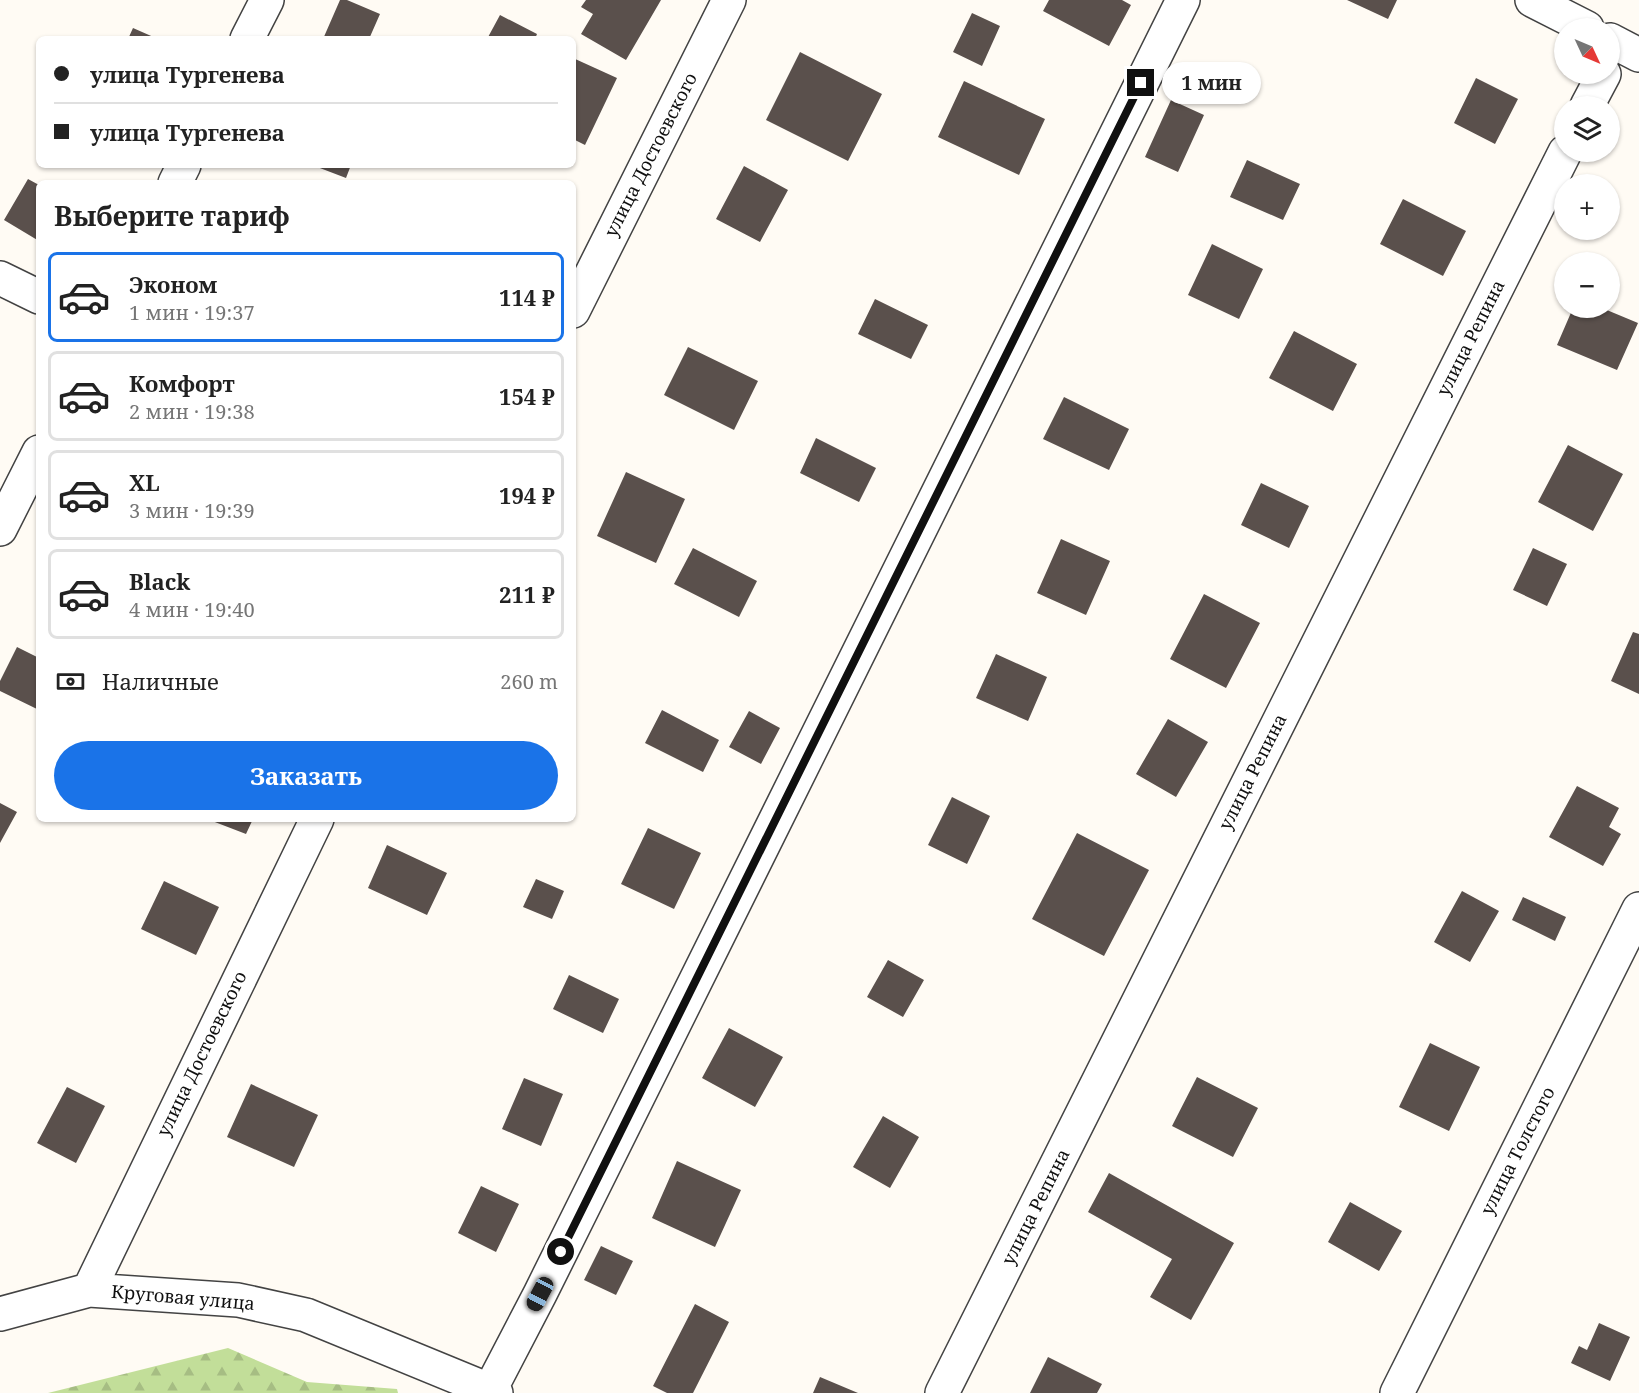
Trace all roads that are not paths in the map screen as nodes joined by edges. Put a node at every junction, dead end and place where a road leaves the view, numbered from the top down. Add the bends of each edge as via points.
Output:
1 (267, 0) edge
2 (729, 0) edge
3 (1183, 0) edge
4 (1532, 0) edge
5 (1567, 18) edge
6 (249, 36) edge
7 (1560, 162) edge
8 (0, 278) edge
9 (36, 296) edge
10 (576, 305) edge
11 (36, 458) edge
12 (0, 528) edge
13 (316, 822) edge
14 (1639, 909) edge
15 (89, 1290) junction
16 (0, 1314) edge
17 (493, 1391) edge
18 (942, 1393) edge
19 (1397, 1393) edge

1 - 6 street
2 - 10 street, улица Достоевского
3 - 17 street
4 - 5 street
7 - 18 street, улица Репина
8 - 9 street
11 - 12 street
13 - 15 street, улица Достоевского
14 - 19 street, улица Толстого
15 - 16 street, Круговая улица
15 - 17 street, Круговая улица via 238,1300 306,1315

